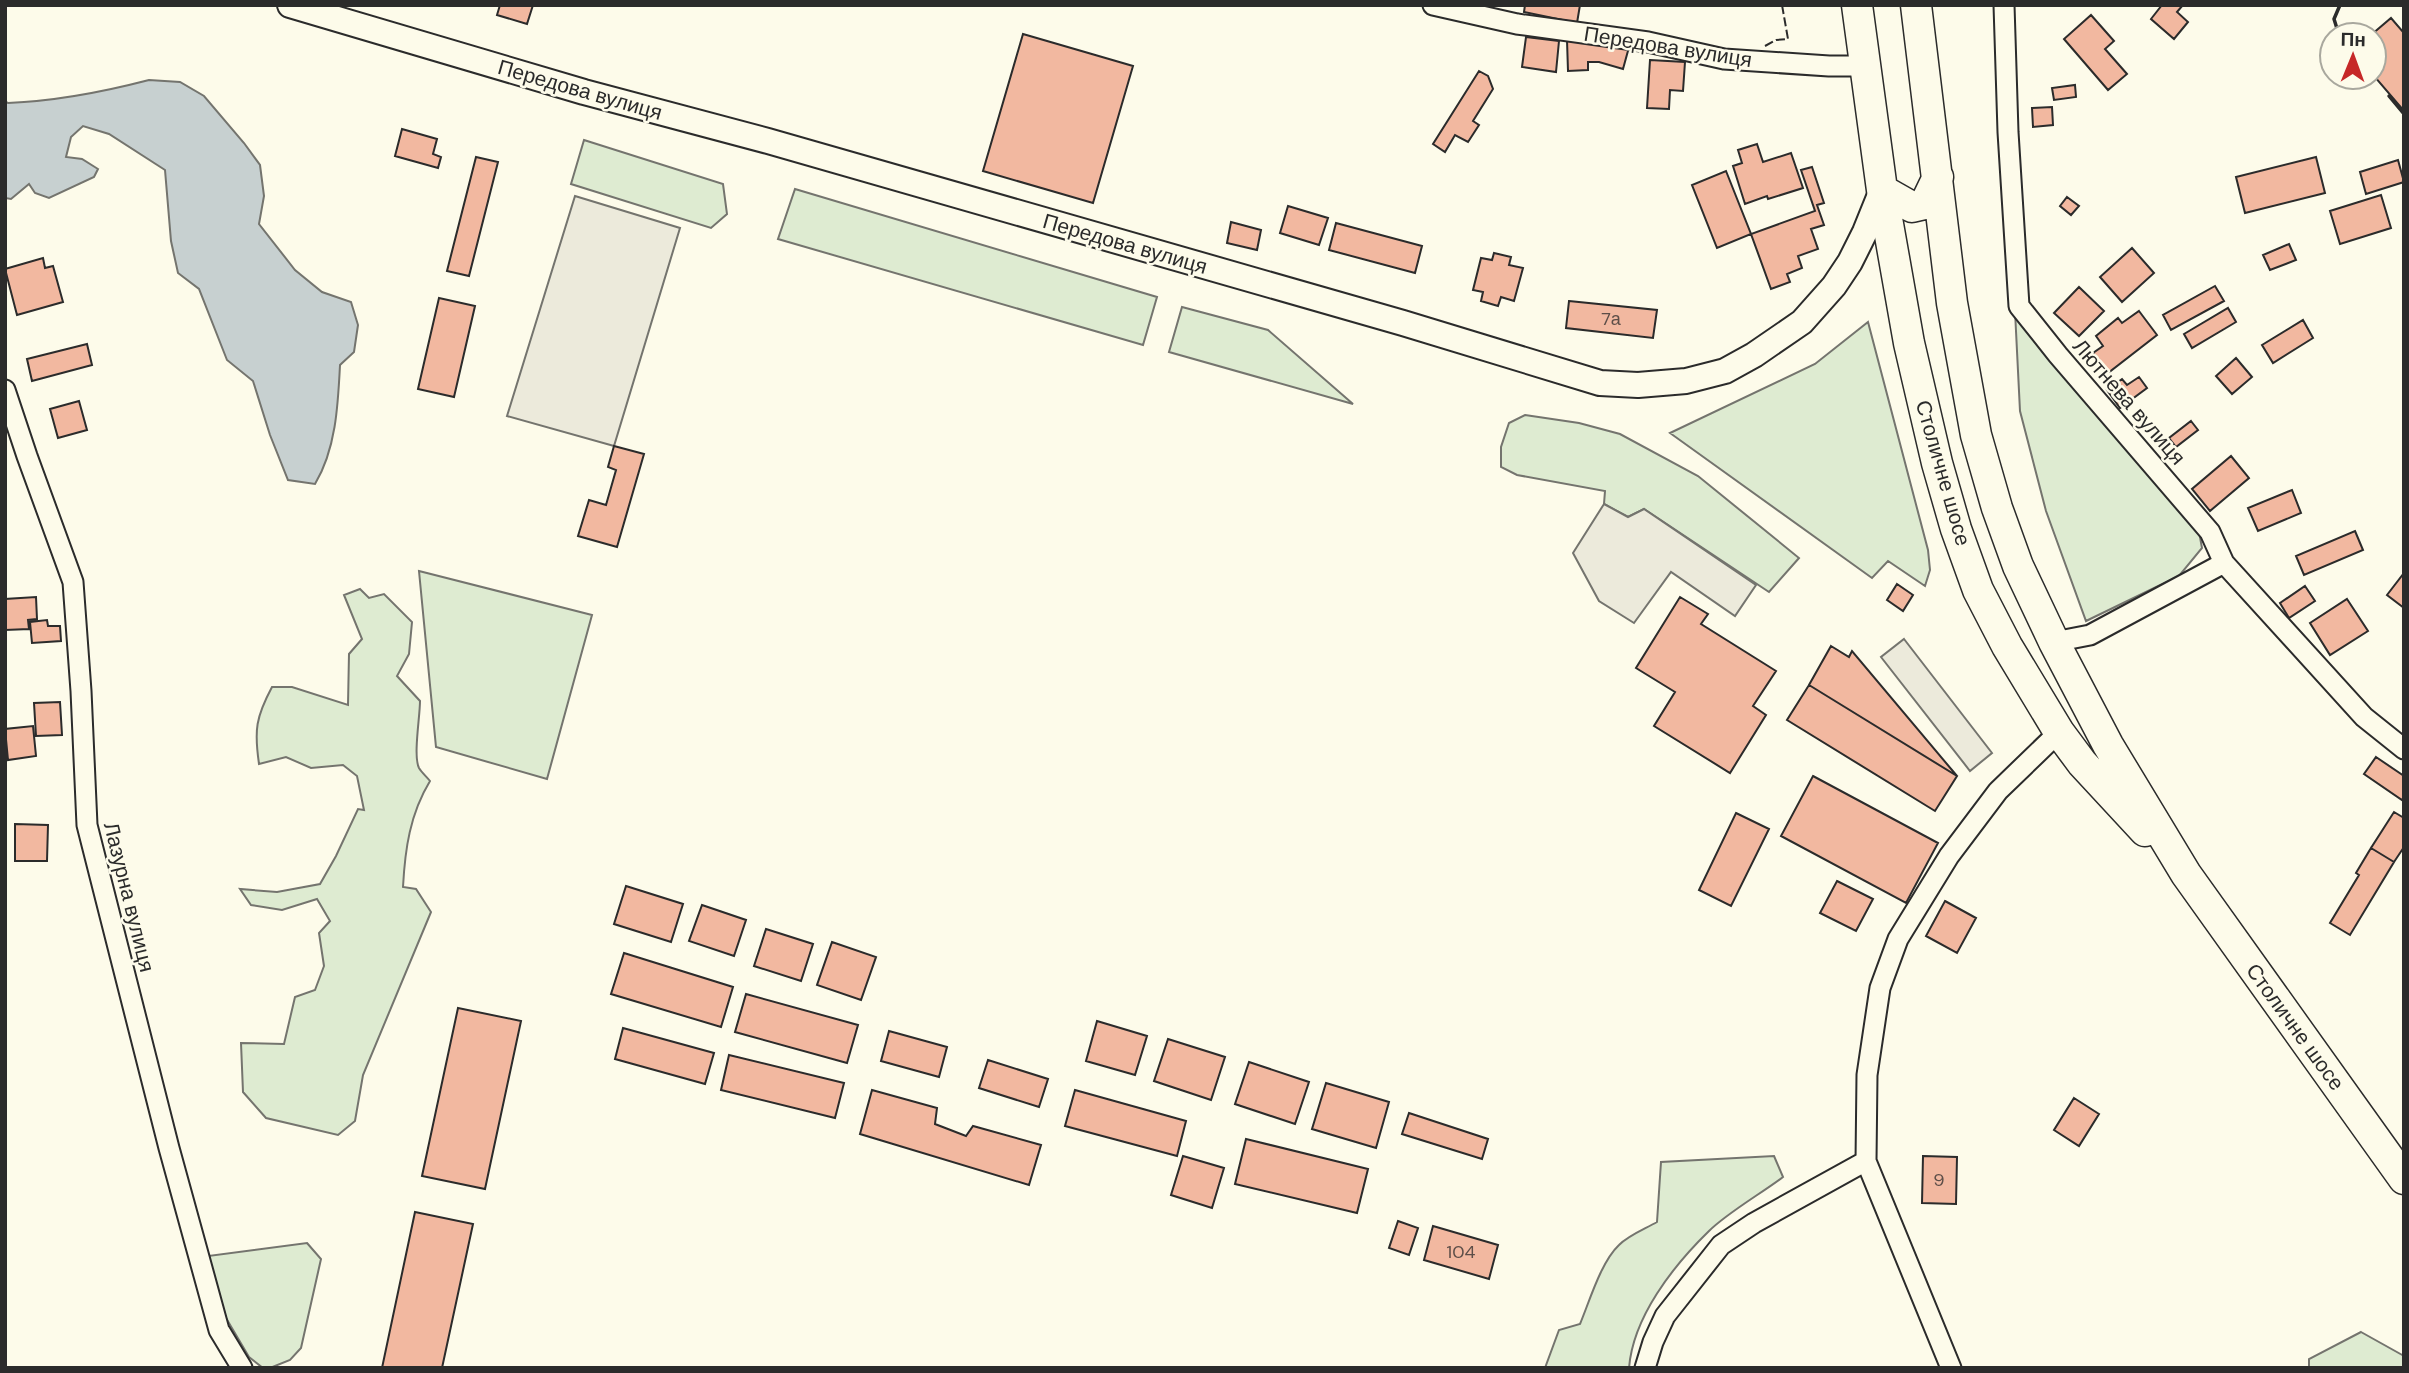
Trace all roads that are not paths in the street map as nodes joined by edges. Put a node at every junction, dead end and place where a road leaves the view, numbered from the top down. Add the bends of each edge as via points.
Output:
1 (290, 5) edge
2 (1433, 5) edge
3 (1857, 5) edge
4 (1916, 5) edge
5 (2004, 5) edge
6 (1864, 66) junction
7 (1938, 177) junction
8 (1882, 190) junction
9 (5, 390) edge
10 (2224, 563) junction
11 (2054, 642) junction
12 (2059, 732) junction
13 (2404, 749) edge
14 (2186, 874) junction
15 (1866, 1161) junction
16 (2404, 1179) edge
17 (242, 1368) edge
18 (1645, 1368) edge
19 (1951, 1368) edge

1 - 8 street, Передова вулиця via 1600,383 1686,381 1725,371 1754,355 1802,322 1827,295 1850,262
2 - 6 street, Передова вулиця via 1724,59
3 - 6 main road, Столичне шосе
4 - 7 main road, Столичне шосе
5 - 10 street, Лютнева вулиця via 2019,306 2210,532
6 - 8 main road, Столичне шосе
7 - 8 main road via 1926,204 1912,207
7 - 11 main road, Столичне шосе via 1952,303 1976,435 2018,566
8 - 12 main road, Столичне шосе via 1909,344 1956,529 1978,590
9 - 17 street, Лазурна вулиця via 73,582 87,825 219,1329
10 - 11 street via 2090,635
10 - 13 street, Лютнева вулиця via 2364,718
11 - 14 main road, Столичне шосе via 2108,745
12 - 14 main road, Столичне шосе via 2082,763
12 - 15 street via 1998,791 1949,856 1898,939 1880,988 1867,1076
14 - 16 main road, Столичне шосе
15 - 18 street via 1721,1245 1665,1316
15 - 19 street

